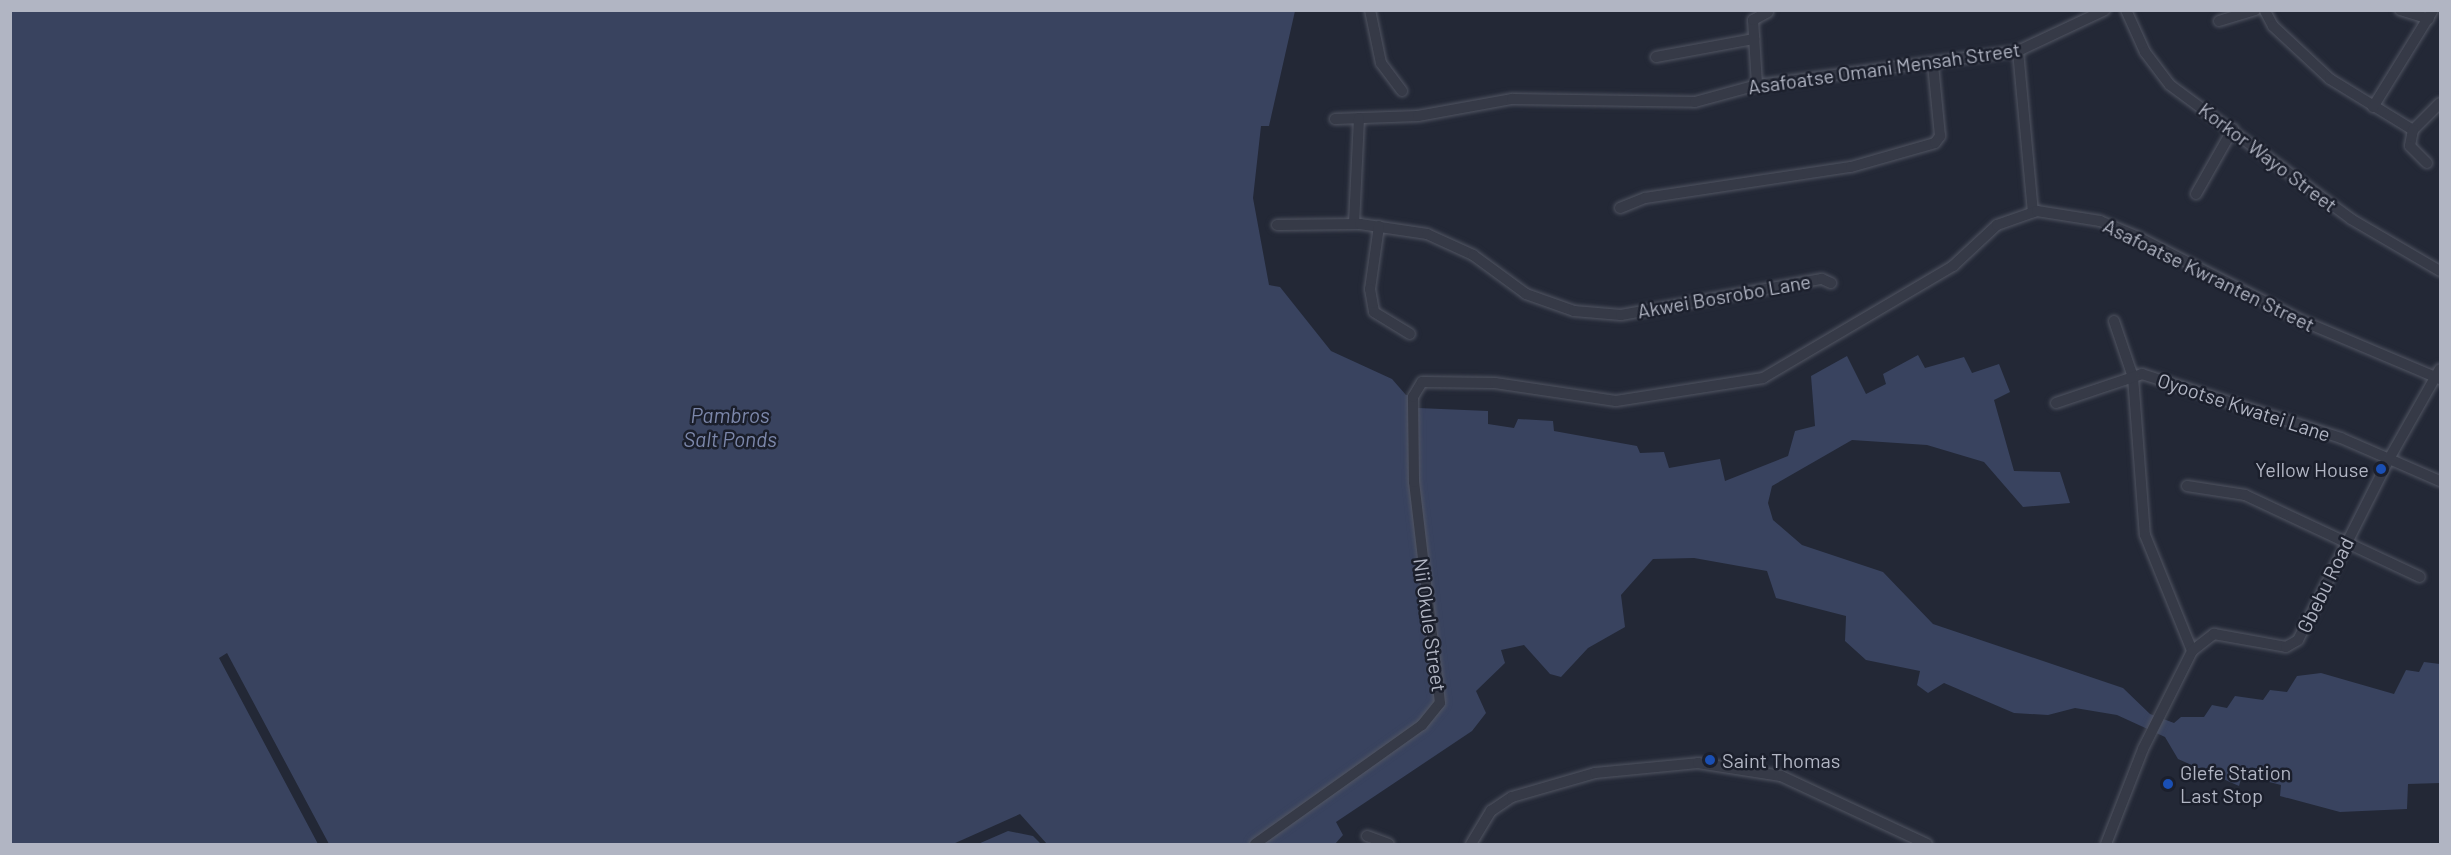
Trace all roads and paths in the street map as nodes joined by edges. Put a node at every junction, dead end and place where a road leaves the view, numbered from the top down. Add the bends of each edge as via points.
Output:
1 (1370, 10) edge
2 (2105, 10) edge
3 (2126, 10) edge
4 (2400, 10) edge
5 (2261, 11) edge
6 (1768, 12) edge
7 (2431, 15) edge
8 (2219, 21) dead end
9 (1754, 39) junction
10 (2018, 51) junction
11 (1656, 57) dead end
12 (1933, 64) junction
13 (1757, 85) junction
14 (1401, 91) dead end
15 (2440, 102) edge
16 (2373, 107) junction
17 (1359, 118) junction
18 (1335, 119) dead end
19 (2233, 129) junction
20 (2413, 130) junction
21 (2427, 162) dead end
22 (2196, 194) dead end
23 (1620, 208) dead end
24 (2033, 212) junction
25 (1353, 224) junction
26 (1277, 225) dead end
27 (1379, 226) junction
28 (2440, 271) edge
29 (1832, 283) dead end
30 (2114, 321) dead end
31 (1410, 334) dead end
32 (2439, 376) edge
33 (2133, 377) junction
34 (1416, 384) joint
35 (2056, 403) dead end
36 (2389, 459) junction
37 (2440, 481) edge
38 (2187, 486) dead end
39 (2344, 544) junction
40 (2420, 577) dead end
41 (2192, 651) junction
42 (1367, 836) dead end
43 (1255, 844) edge
44 (1389, 844) edge
45 (1471, 844) edge
46 (1927, 844) edge
47 (2106, 844) edge

1 - 14 street via 1381,63
2 - 10 street, Asafoatse Omani Mensah Street
3 - 19 street, Korkor Wayo Street via 2164,77
4 - 7 street
5 - 8 street
5 - 16 street via 2319,69
6 - 9 street via 1753,20
7 - 16 street
9 - 11 street
9 - 13 street
10 - 12 street, Asafoatse Omani Mensah Street
10 - 24 street
12 - 13 street, Asafoatse Omani Mensah Street
12 - 23 street via 1940,136 1935,143 1851,167 1645,198
13 - 17 street, Asafoatse Omani Mensah Street via 1673,105 1512,99 1459,111
15 - 20 street
16 - 20 street
17 - 18 street, Asafoatse Omani Mensah Street
17 - 25 street
19 - 22 street
19 - 28 street, Korkor Wayo Street via 2351,219
20 - 21 street via 2409,142
24 - 32 street, Asafoatse Kwranten Street via 2100,221 2305,322
24 - 34 street, Asafoatse Kwranten Street via 1997,225 1953,266 1762,378 1616,401 1495,383
25 - 26 street, Akwei Bosrobo Lane
25 - 27 street, Akwei Bosrobo Lane
27 - 29 street, Akwei Bosrobo Lane via 1427,234 1473,255 1526,294 1574,311 1621,315 1822,279
27 - 31 street via 1370,289 1374,312
30 - 33 street
32 - 36 street, Gbebu Road
33 - 35 street
33 - 36 street, Oyootse Kwatei Lane via 2142,374 2229,400
33 - 41 street via 2145,535
34 - 43 street, Nii Okule Street via 1414,482 1440,703 1422,725
36 - 37 street, Oyootse Kwatei Lane
36 - 39 street, Gbebu Road
38 - 39 street via 2245,495
39 - 40 street
39 - 41 street, Gbebu Road via 2293,645 2214,634
41 - 47 street, Gbebu Road via 2161,708
42 - 44 street
45 - 46 street via 1491,812 1512,796 1595,773 1698,763 1781,776

